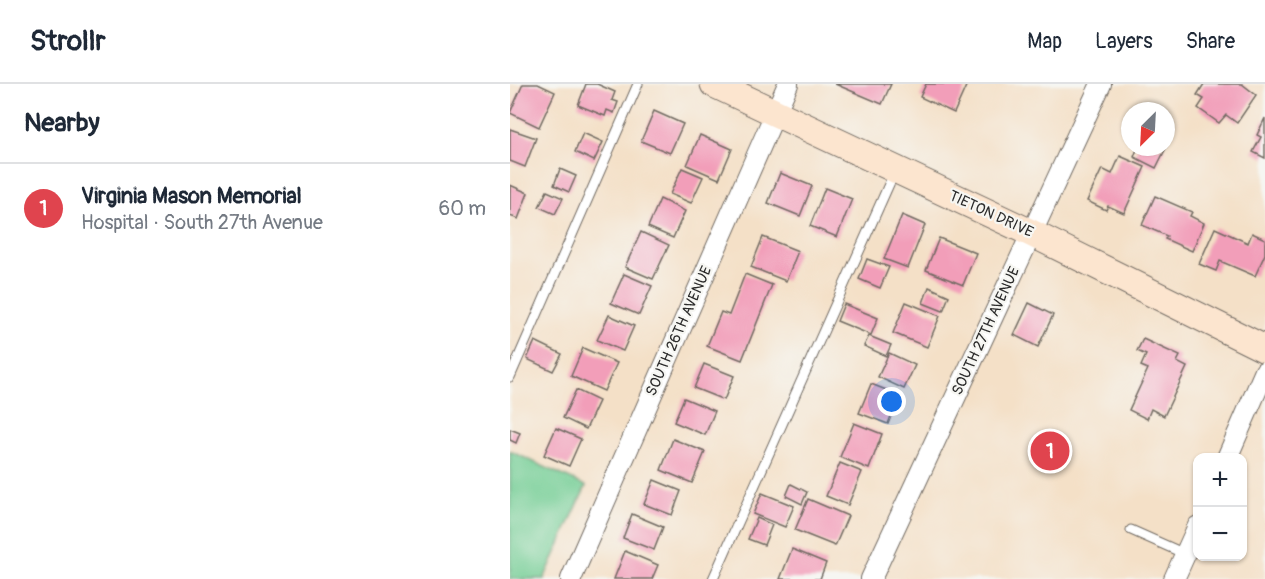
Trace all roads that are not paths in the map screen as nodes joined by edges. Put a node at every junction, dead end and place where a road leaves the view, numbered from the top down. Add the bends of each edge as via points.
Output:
1 (638, 84) edge
2 (714, 84) edge
3 (788, 84) edge
4 (1101, 84) edge
5 (775, 111) junction
6 (896, 170) junction
7 (1031, 233) junction
8 (1265, 349) edge
9 (1265, 371) edge
10 (510, 377) edge
11 (1229, 453) edge
12 (1131, 530) dead end
13 (1193, 535) edge
14 (1185, 554) junction
15 (571, 579) edge
16 (713, 579) edge
17 (871, 579) edge
18 (1174, 579) edge

1 - 10 lane
2 - 5 main road, TIETON DRIVE
3 - 5 street, SOUTH 26TH AVENUE
4 - 7 street, SOUTH 27TH AVENUE
5 - 6 main road, TIETON DRIVE
5 - 15 street, SOUTH 26TH AVENUE
6 - 7 main road, TIETON DRIVE
6 - 16 lane
7 - 8 main road, TIETON DRIVE
7 - 17 street, SOUTH 27TH AVENUE
9 - 11 street
12 - 14 lane
13 - 14 street
14 - 18 street

